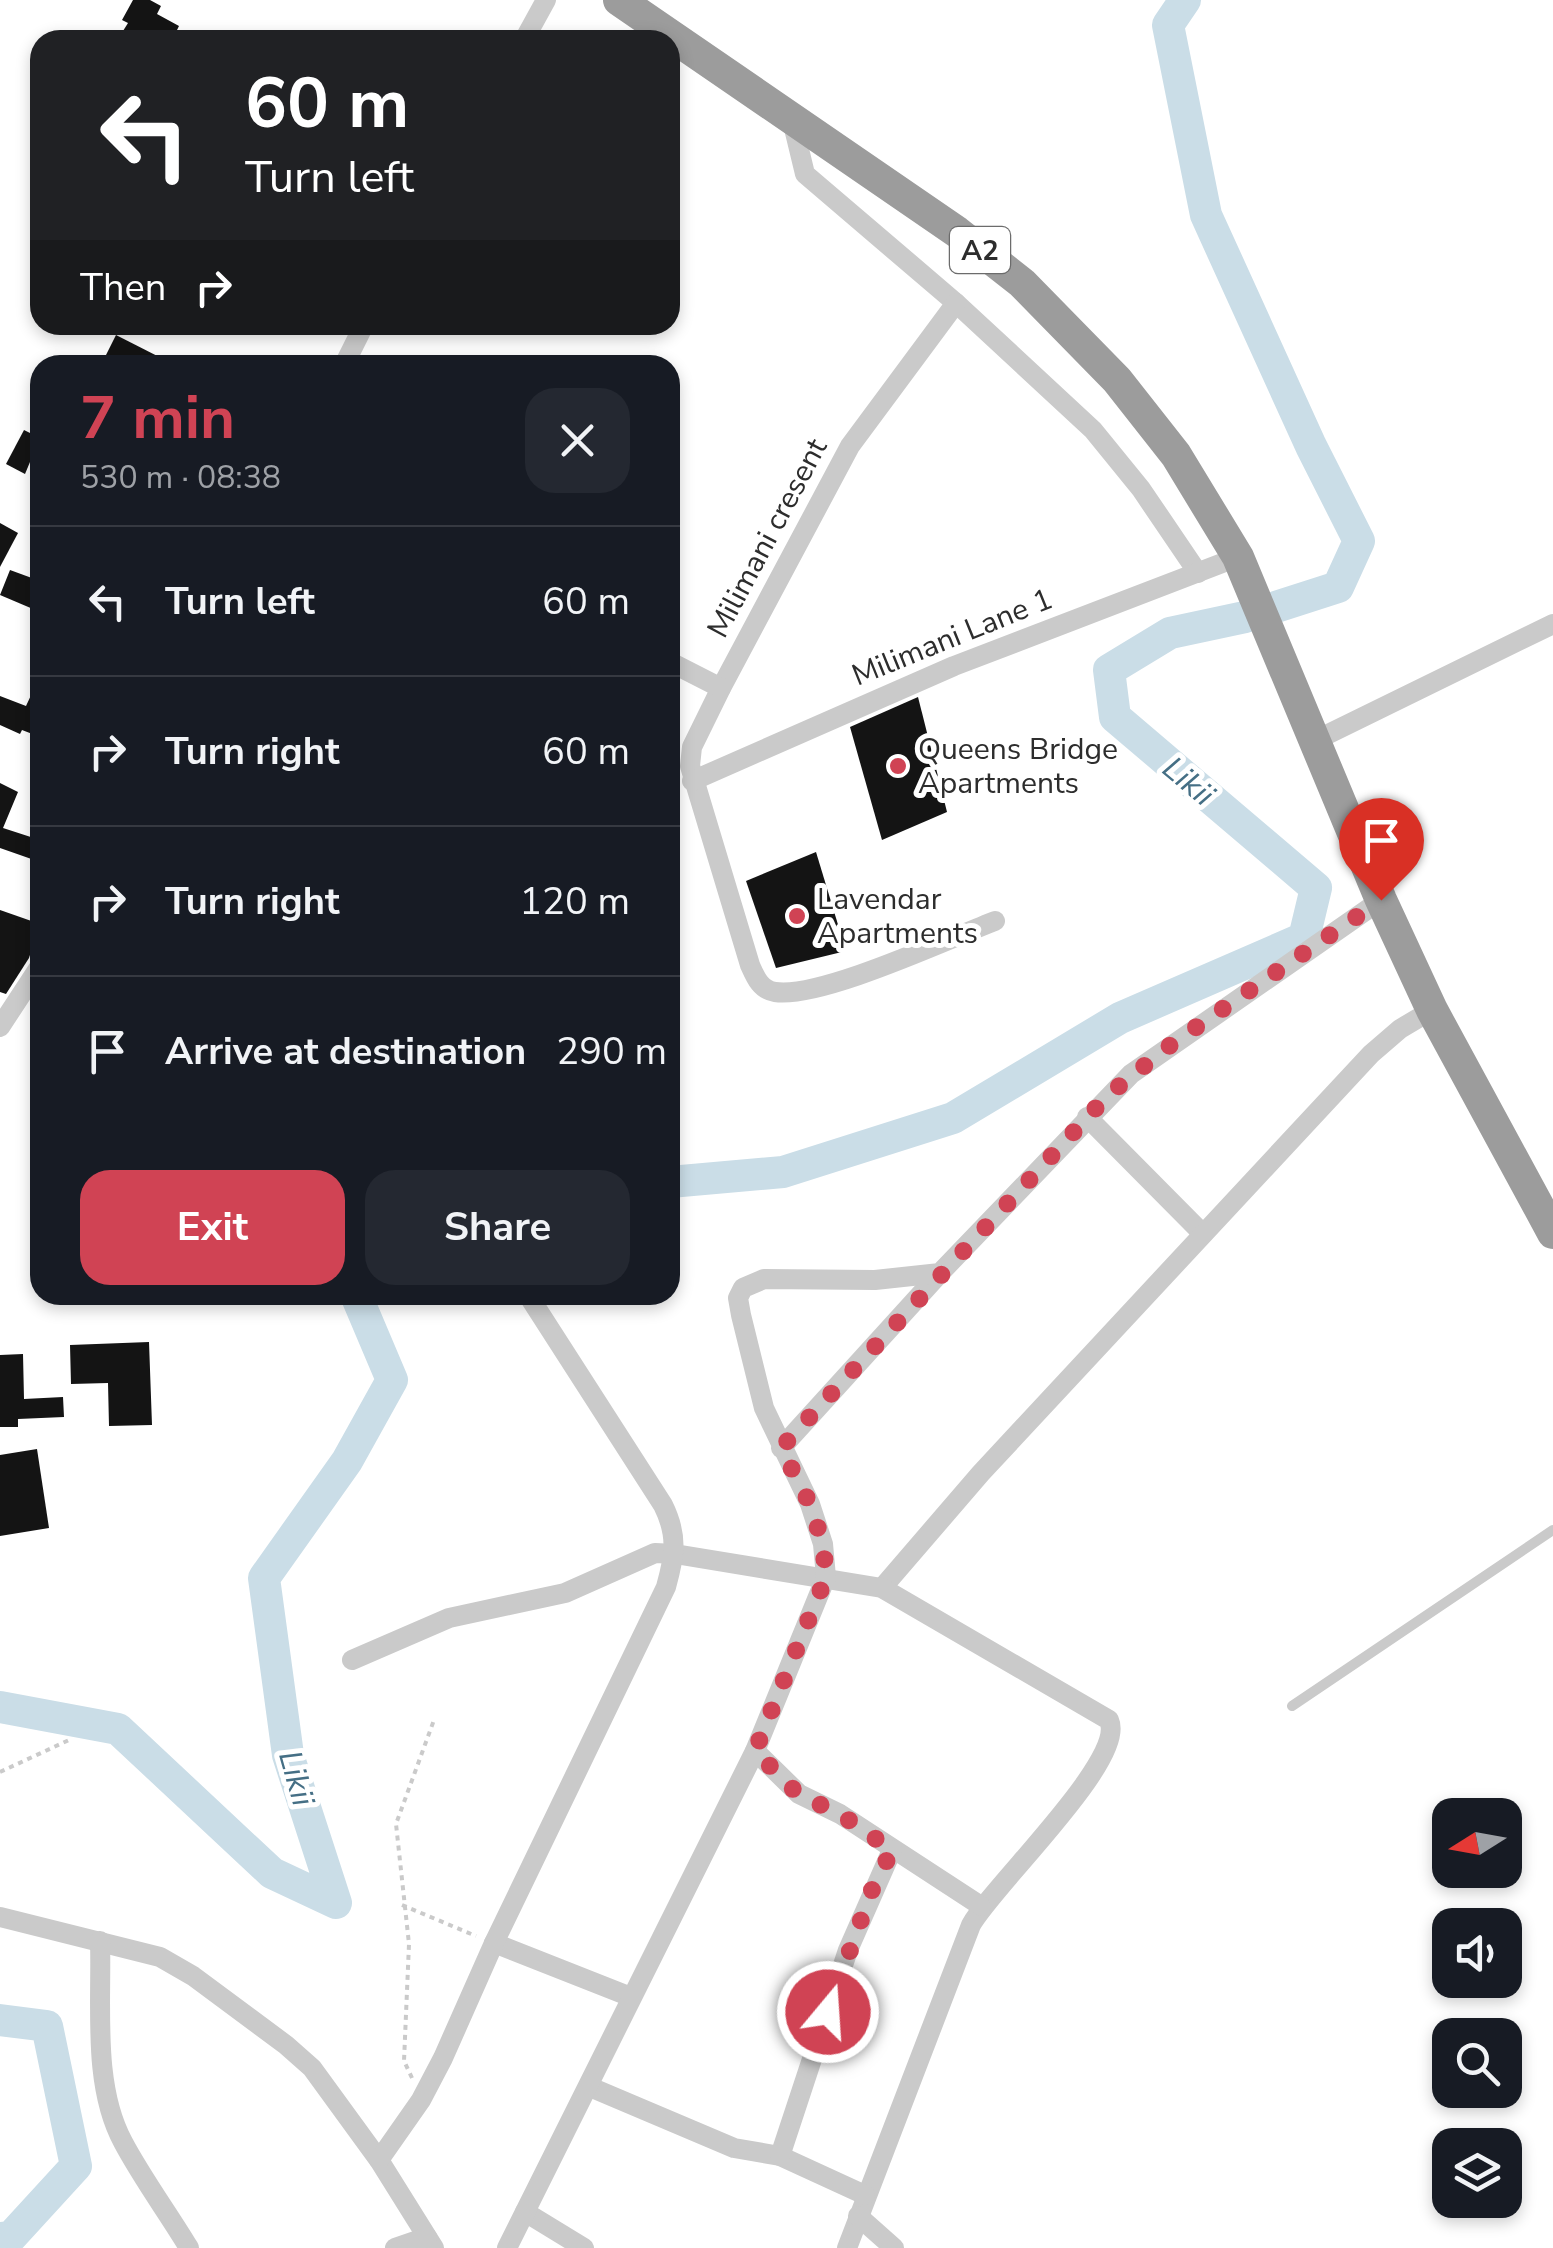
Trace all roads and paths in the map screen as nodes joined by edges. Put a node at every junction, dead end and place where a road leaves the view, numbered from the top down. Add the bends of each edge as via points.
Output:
1 (546, 0) edge
2 (619, 0) edge
3 (530, 30) edge
4 (663, 30) edge
5 (680, 41) edge
6 (791, 116) junction
7 (956, 303) junction
8 (1238, 557) junction
9 (1198, 573) junction
10 (1553, 624) edge
11 (680, 667) edge
12 (721, 688) junction
13 (1314, 741) junction
14 (692, 781) junction
15 (1381, 900) junction
16 (995, 922) dead end
17 (30, 981) edge
18 (1432, 1010) junction
19 (0, 1027) edge
20 (1087, 1116) junction
21 (1553, 1233) edge
22 (1203, 1234) junction
23 (940, 1273) junction
24 (534, 1305) edge
25 (781, 1448) junction
26 (1553, 1530) edge
27 (675, 1554) junction
28 (826, 1577) junction
29 (882, 1588) junction
30 (352, 1660) dead end
31 (1292, 1706) dead end
32 (434, 1720) dead end
33 (69, 1740) dead end
34 (755, 1751) junction
35 (0, 1772) edge
36 (892, 1850) junction
37 (402, 1905) junction
38 (981, 1906) junction
39 (0, 1917) edge
40 (100, 1942) junction
41 (494, 1943) junction
42 (631, 1997) junction
43 (590, 2088) junction
44 (421, 2100) junction
45 (780, 2156) junction
46 (379, 2160) junction
47 (866, 2195) junction
48 (525, 2212) junction
49 (858, 2216) junction
50 (431, 2243) edge
51 (189, 2248) edge
52 (394, 2248) edge
53 (507, 2248) edge
54 (584, 2248) edge
55 (847, 2248) edge
56 (894, 2248) edge

1 - 3 street
2 - 4 highway, A2
5 - 6 highway, A2
6 - 7 street via 805,174
6 - 8 highway, A2 via 957,232 1072,332 1176,455
7 - 9 street via 1094,430
7 - 12 street, Milimani cresent via 850,446
8 - 9 street, Milimani Lane 1
8 - 13 highway, A2
9 - 14 street, Milimani Lane 1 via 954,666
10 - 13 street
11 - 12 street
12 - 14 street, Milimani cresent via 692,747
13 - 15 highway, A2
14 - 16 street, Milimani cresent via 750,964 773,992 851,975
15 - 18 highway, A2
15 - 20 street via 1173,1043
17 - 19 street
18 - 21 highway, A2
18 - 22 street via 1385,1040
20 - 22 street
20 - 23 street
22 - 29 street
23 - 25 street
23 - 25 street via 764,1279 743,1288 741,1315
24 - 27 street via 663,1505
25 - 28 street via 810,1504
26 - 31 lane
27 - 28 street
27 - 30 street via 656,1552 565,1593 449,1618
27 - 41 street via 666,1587
28 - 29 street
28 - 34 street
29 - 38 street via 1095,1709 1112,1727 1070,1805
32 - 37 path via 396,1824
33 - 35 path
34 - 36 street via 798,1794
34 - 42 street
36 - 38 street
36 - 45 street via 848,1950
37 - 41 path
37 - 44 path via 409,1944 404,2061
38 - 47 street
39 - 40 street
40 - 46 street via 178,1966 286,2045 312,2068
40 - 51 street via 104,2076 112,2112 123,2142
41 - 42 street
41 - 44 street
42 - 43 street
43 - 45 street via 734,2148
43 - 48 street
44 - 46 street
45 - 47 street
46 - 50 street
47 - 49 street
48 - 53 street
48 - 54 street
49 - 55 street
49 - 56 street
50 - 52 street

